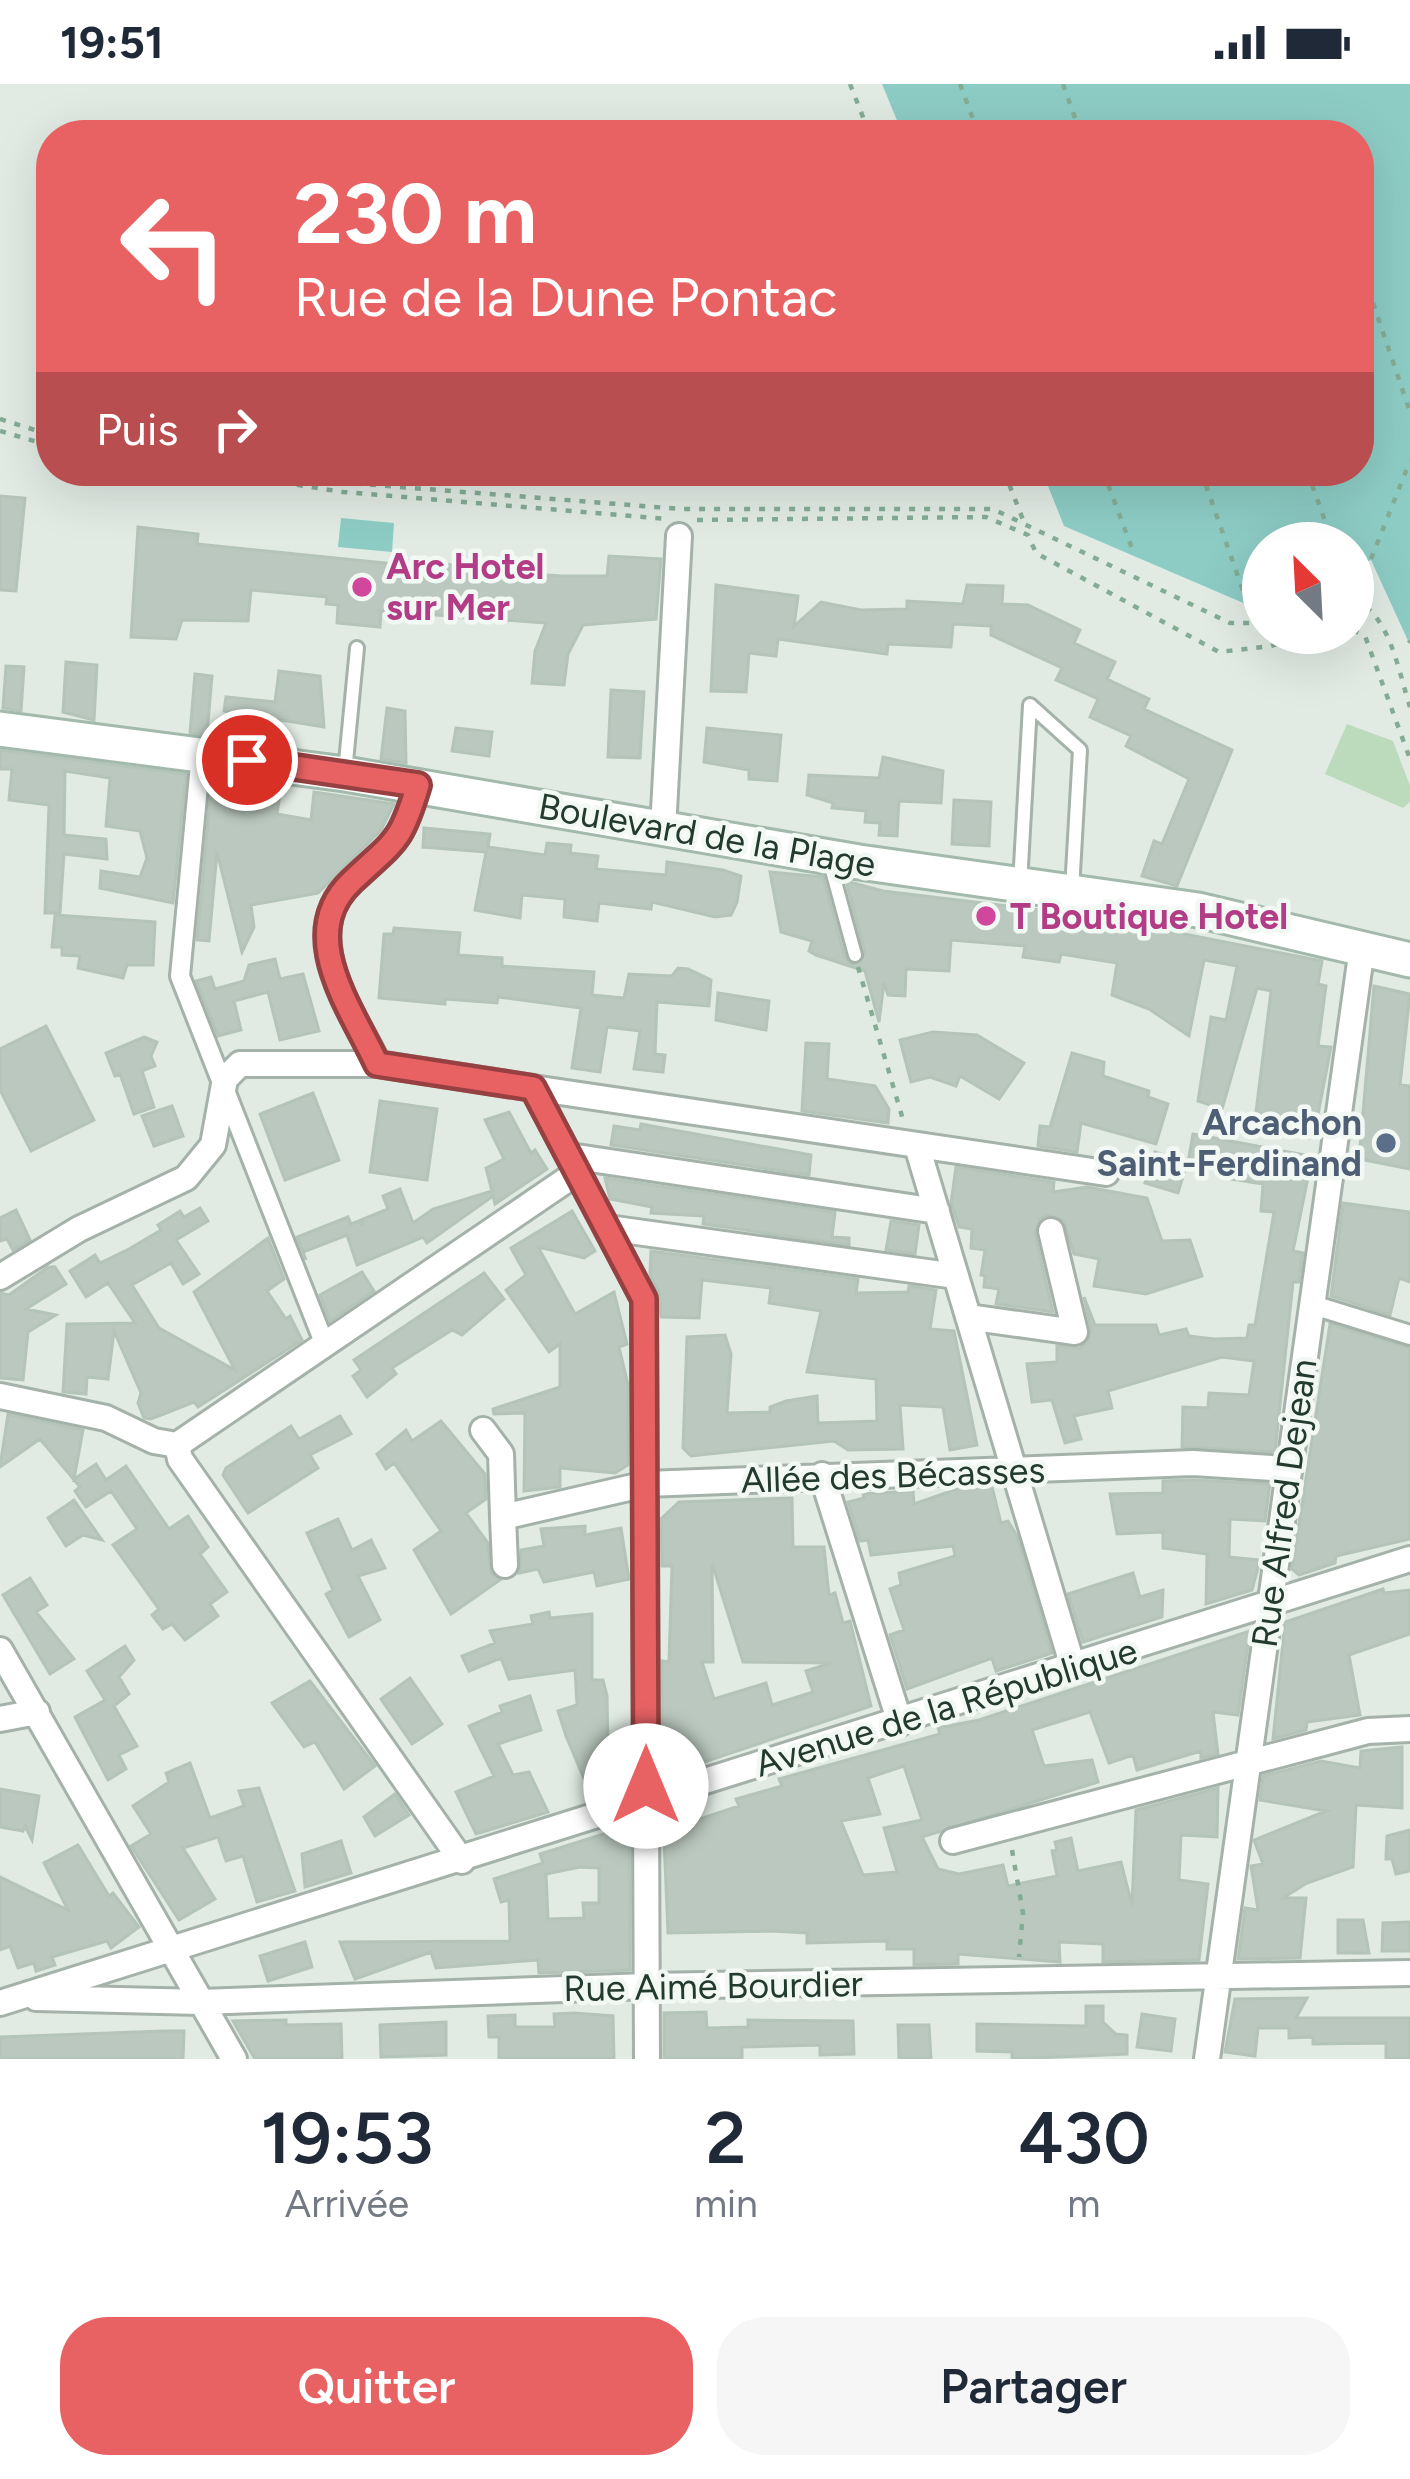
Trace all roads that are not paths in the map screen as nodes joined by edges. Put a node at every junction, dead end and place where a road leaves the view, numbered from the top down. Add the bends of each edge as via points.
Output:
1 (680, 536) dead end
2 (357, 648) dead end
3 (0, 729) edge
4 (201, 754) junction
5 (345, 774) junction
6 (418, 785) junction
7 (663, 829) junction
8 (827, 856) junction
9 (1020, 885) junction
10 (1072, 892) junction
11 (1362, 948) junction
12 (855, 955) road end
13 (1410, 959) edge
14 (377, 1064) junction
15 (225, 1079) junction
16 (533, 1088) junction
17 (914, 1146) junction
18 (574, 1164) junction
19 (1106, 1173) dead end
20 (937, 1211) junction
21 (608, 1228) junction
22 (1051, 1231) dead end
23 (956, 1276) junction
24 (0, 1277) edge
25 (1313, 1305) junction
26 (968, 1317) junction
27 (1410, 1335) edge
28 (325, 1345) junction
29 (0, 1396) edge
30 (483, 1430) dead end
31 (177, 1445) junction
32 (1287, 1469) junction
33 (1014, 1473) junction
34 (822, 1474) junction
35 (646, 1484) junction
36 (503, 1517) junction
37 (1410, 1559) edge
38 (505, 1565) dead end
39 (1270, 1604) junction
40 (0, 1650) edge
41 (1073, 1667) junction
42 (38, 1712) junction
43 (0, 1719) edge
44 (900, 1723) junction
45 (1410, 1729) edge
46 (1247, 1763) junction
47 (646, 1800) junction
48 (953, 1841) dead end
49 (462, 1861) junction
50 (171, 1949) junction
51 (1410, 1973) edge
52 (1220, 1977) junction
53 (647, 1986) junction
54 (8, 2000) edge
55 (201, 2002) junction
56 (234, 2059) edge
57 (647, 2059) edge
58 (1207, 2059) edge

1 - 7 street
2 - 5 lane
3 - 4 main road, Boulevard de la Plage
4 - 5 main road, Boulevard de la Plage
4 - 15 street via 180,976
5 - 6 main road, Boulevard de la Plage
6 - 7 main road, Boulevard de la Plage
6 - 14 street via 396,844 341,891 324,926 334,975
7 - 8 main road, Boulevard de la Plage
8 - 9 main road, Boulevard de la Plage
8 - 12 lane
9 - 10 main road, Boulevard de la Plage
9 - 10 lane via 1030,705 1081,750
10 - 11 main road, Boulevard de la Plage via 1198,910
11 - 13 main road, Boulevard de la Plage
11 - 25 street, Rue Alfred Dejean
14 - 15 street via 240,1064
14 - 16 street
15 - 24 street via 213,1145 186,1178 79,1228
15 - 28 street
16 - 17 street
16 - 18 street
17 - 19 street
17 - 20 street
18 - 20 street
18 - 21 street
18 - 28 street
20 - 23 street
21 - 23 street
21 - 35 street via 644,1299
22 - 26 street via 1075,1332
23 - 26 street
25 - 27 street
25 - 32 street, Rue Alfred Dejean
26 - 33 street
28 - 31 street
29 - 31 street via 106,1418
30 - 36 street via 501,1454
31 - 49 street
32 - 33 street, Allée des Bécasses via 1193,1463
32 - 39 street, Rue Alfred Dejean
33 - 34 street, Allée des Bécasses
33 - 41 street
34 - 35 street, Allée des Bécasses
34 - 44 street
35 - 36 street, Allée des Bécasses
35 - 47 street
36 - 38 street
37 - 39 street, Avenue de la République
39 - 41 street, Avenue de la République
39 - 46 street, Rue Alfred Dejean
40 - 42 street
41 - 44 street, Avenue de la République
42 - 43 street
42 - 50 street
44 - 47 street, Avenue de la République
45 - 46 street via 1368,1731
46 - 48 street
46 - 52 street, Rue Alfred Dejean
47 - 49 street, Avenue de la République
47 - 53 street
49 - 50 street, Avenue de la République
50 - 54 street, Avenue de la République
50 - 55 street
51 - 52 street, Rue Aimé Bourdier
52 - 53 street, Rue Aimé Bourdier
52 - 58 street, Rue Alfred Dejean
53 - 55 street, Rue Aimé Bourdier
53 - 57 street
54 - 55 street, Rue Aimé Bourdier
55 - 56 street

